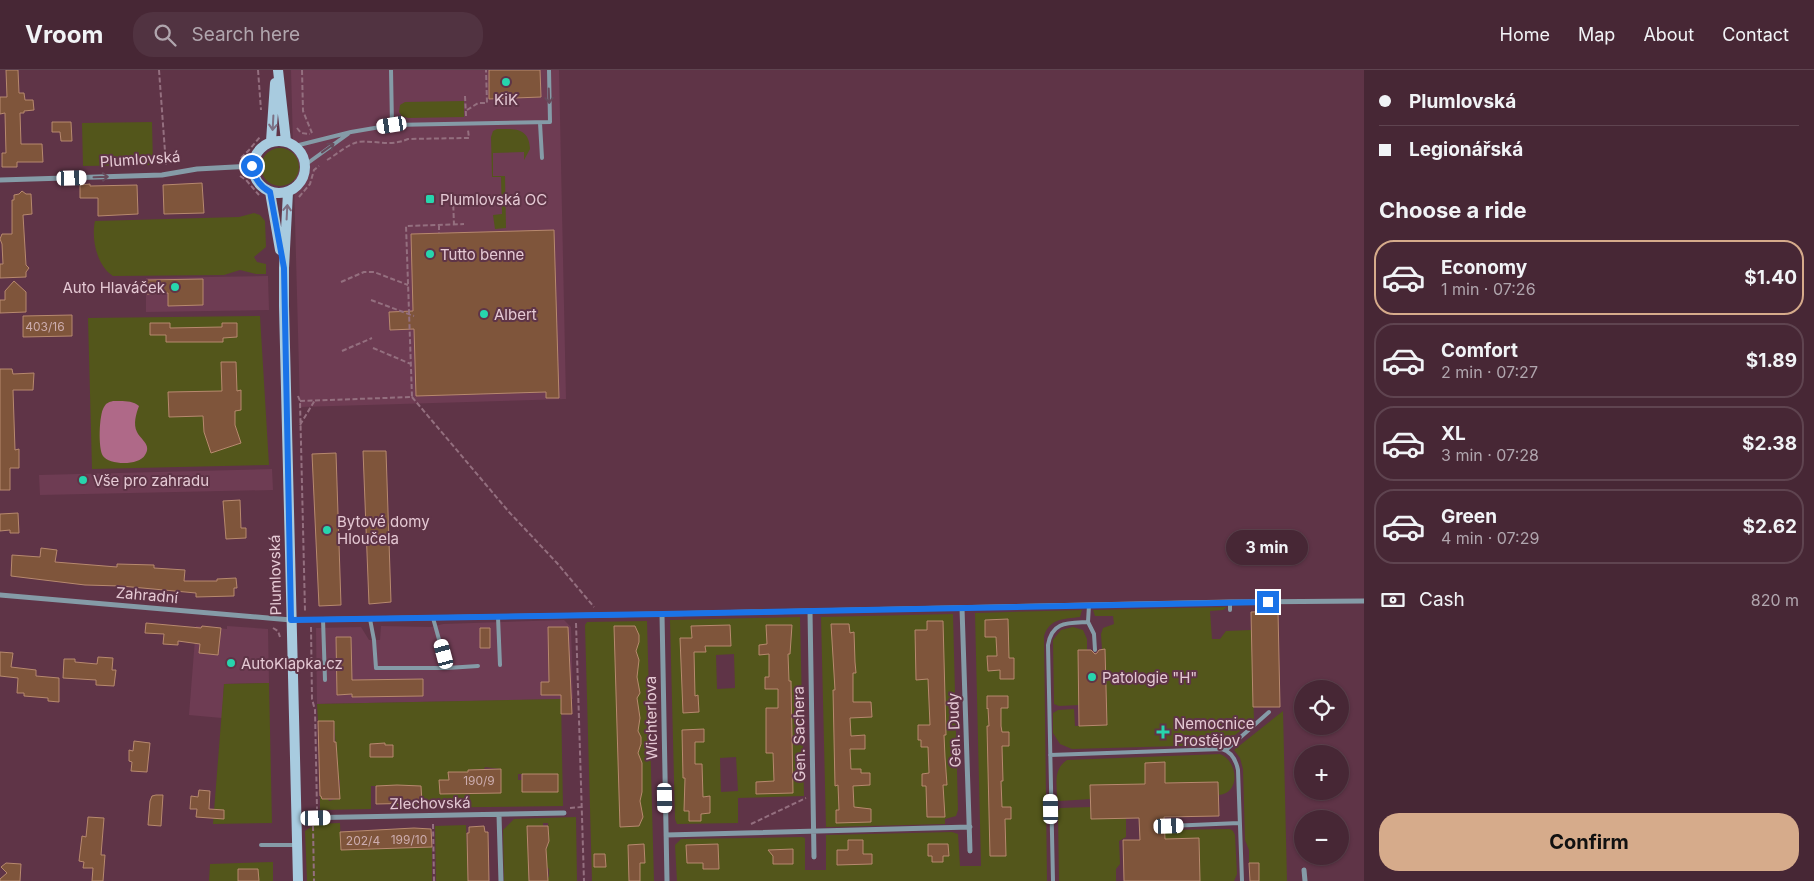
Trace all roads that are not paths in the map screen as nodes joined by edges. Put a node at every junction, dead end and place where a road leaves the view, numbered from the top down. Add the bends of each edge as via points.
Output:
1 (277, 70) edge
2 (391, 70) edge
3 (548, 70) edge
4 (540, 122) junction
5 (392, 125) junction
6 (351, 132) junction
7 (272, 141) junction
8 (290, 144) junction
9 (542, 158) dead end
10 (305, 165) junction
11 (252, 166) junction
12 (0, 180) edge
13 (270, 192) junction
14 (288, 192) junction
15 (284, 268) junction
16 (0, 595) edge
17 (1364, 601) edge
18 (1230, 602) junction
19 (1089, 605) junction
20 (962, 608) junction
21 (1230, 610) dead end
22 (810, 611) junction
23 (662, 614) junction
24 (498, 617) junction
25 (433, 618) junction
26 (323, 619) junction
27 (370, 619) junction
28 (291, 620) junction
29 (1088, 622) junction
30 (1095, 650) dead end
31 (478, 666) dead end
32 (500, 666) dead end
33 (447, 668) junction
34 (325, 680) dead end
35 (1269, 712) dead end
36 (1226, 750) junction
37 (1050, 755) junction
38 (564, 813) dead end
39 (499, 815) junction
40 (296, 818) junction
41 (1238, 823) junction
42 (1169, 826) dead end
43 (970, 827) junction
44 (814, 831) junction
45 (666, 836) junction
46 (261, 845) dead end
47 (297, 845) junction
48 (970, 851) dead end
49 (814, 857) dead end
50 (1304, 870) dead end
51 (298, 881) edge
52 (501, 881) edge
53 (667, 881) edge
54 (1053, 881) edge
55 (1242, 881) edge
56 (1305, 881) edge

1 -> 7 main road
1 - 8 main road
2 - 5 lane
3 -> 4 lane via 550,122
4 - 5 lane
4 - 9 lane
5 - 6 lane
6 - 8 lane
10 -> 6 lane
7 - 8 main road
7 - 11 main road via 258,151
8 - 10 main road via 304,158
10 - 14 main road via 301,181
12 -> 11 street, Plumlovská via 167,174
11 - 13 main road via 257,182
13 - 14 main road
13 - 15 main road, Plumlovská
15 -> 14 main road, Plumlovská
15 - 28 main road, Plumlovská
16 - 28 street, Zahradní
17 - 18 street, Zahradní
18 - 19 street, Zahradní
18 - 21 lane
19 - 20 street, Zahradní
19 - 29 lane
20 - 22 street, Zahradní
20 - 43 street, Gen. Dudy
22 - 23 street, Zahradní
22 - 44 street, Gen. Sachera
23 - 24 street, Zahradní
23 - 45 street, Wichterlova
24 - 25 street, Zahradní
24 - 32 lane
25 - 27 street, Zahradní
25 - 33 lane
26 - 27 street, Zahradní
26 - 28 street, Zahradní
26 - 34 lane
27 - 33 lane via 376,668
28 - 40 main road, Plumlovská
29 - 30 lane via 1094,634
29 - 37 lane via 1059,625 1049,638
31 - 33 lane
35 - 36 lane
36 - 37 lane
36 - 41 lane via 1234,758 1238,770
37 - 54 lane
38 - 39 street, Zlechovská
39 - 40 street, Zlechovská
39 - 52 street
40 - 47 main road, Plumlovská
41 - 42 lane
41 - 55 lane
43 - 44 street
43 - 48 street, Gen. Dudy
44 - 45 street
44 - 49 street, Gen. Sachera
45 - 53 street, Wichterlova
46 - 47 lane
47 - 51 main road, Plumlovská
50 - 56 street

